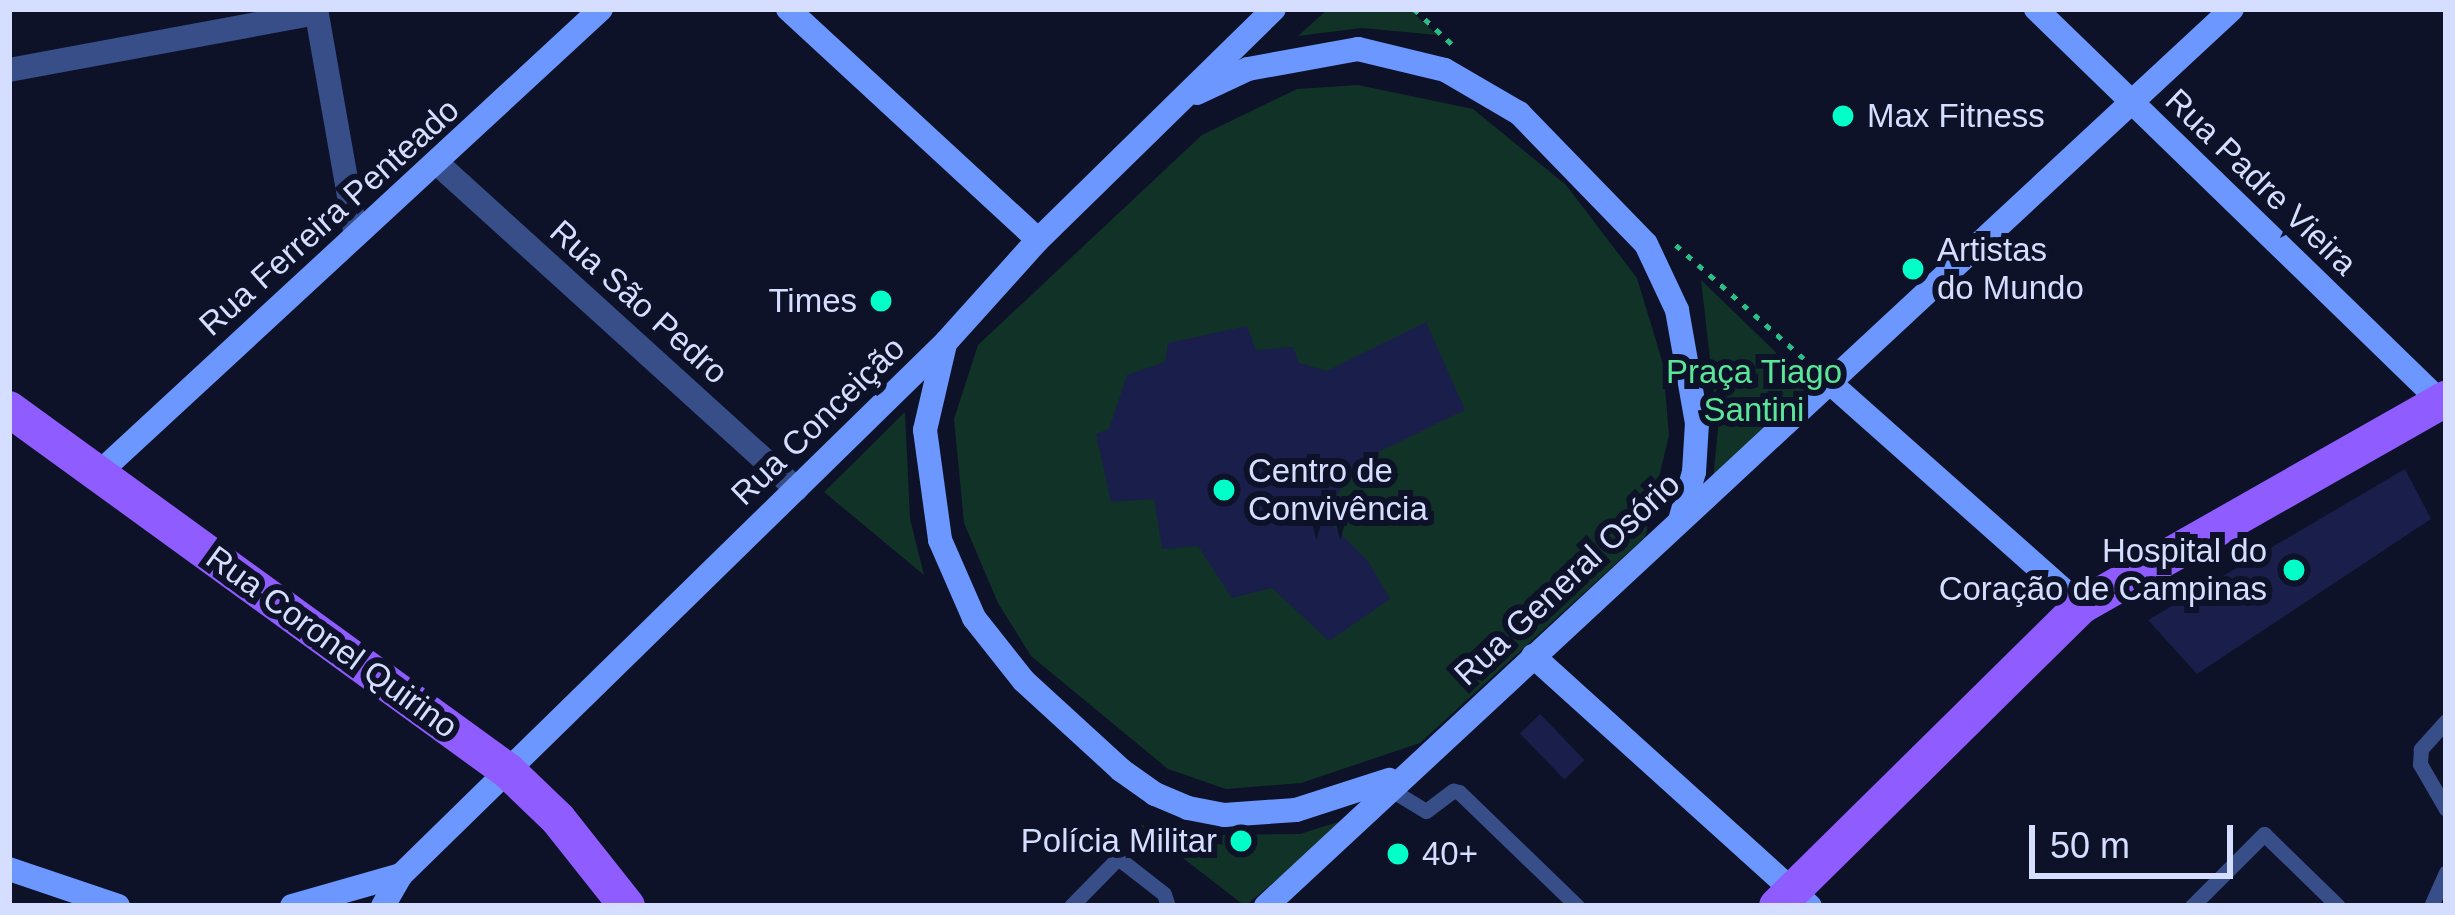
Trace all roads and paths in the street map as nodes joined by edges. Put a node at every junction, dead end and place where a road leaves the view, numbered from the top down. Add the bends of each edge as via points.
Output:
1 (601, 9) edge
2 (788, 9) edge
3 (1274, 9) edge
4 (2036, 9) edge
5 (2232, 9) edge
6 (316, 11) edge
7 (9, 70) edge
8 (2129, 101) junction
9 (1178, 102) junction
10 (438, 164) junction
11 (356, 235) junction
12 (1038, 240) junction
13 (946, 342) junction
14 (1828, 381) junction
15 (2444, 402) edge
16 (9, 409) edge
17 (100, 472) junction
18 (796, 489) junction
19 (1680, 519) junction
20 (2081, 606) junction
21 (1533, 656) junction
22 (2446, 721) edge
23 (508, 771) junction
24 (1395, 781) junction
25 (2446, 808) edge
26 (9, 869) edge
27 (2446, 872) edge
28 (401, 874) junction
29 (1793, 901) edge
30 (1277, 903) edge
31 (1077, 904) edge
32 (118, 906) edge
33 (292, 906) edge
34 (383, 906) edge
35 (627, 906) edge
36 (1168, 906) edge
37 (1577, 906) edge
38 (2192, 906) edge
39 (2338, 906) edge
40 (2432, 906) edge

1 - 10 main road, Rua Ferreira Penteado
2 - 12 main road
3 - 9 main road, Rua Conceição
4 - 8 main road, Rua Padre Vieira
5 - 8 main road, Rua General Osório
6 - 7 street
6 - 11 street
8 - 14 main road, Rua General Osório
8 - 15 main road, Rua Padre Vieira
9 - 12 main road, Rua Conceição
9 - 19 main road via 1249,69 1358,49 1445,70 1519,113 1646,244 1677,310 1697,423
10 - 11 main road, Rua Ferreira Penteado
10 - 18 street, Rua São Pedro
11 - 17 main road, Rua Ferreira Penteado
12 - 13 main road, Rua Conceição
13 - 18 main road, Rua Conceição
13 - 24 main road via 925,430 940,540 974,618 1024,681 1155,794 1224,814 1296,811
14 - 19 main road, Rua General Osório
14 - 20 main road
15 - 20 main road
16 - 17 main road, Rua Coronel Quirino
17 - 23 main road, Rua Coronel Quirino
18 - 23 main road, Rua Conceição
19 - 21 main road, Rua General Osório
20 - 29 main road
21 - 24 main road, Rua General Osório
21 - 29 main road
22 - 25 lane via 2421,749 2420,764
23 - 28 main road, Rua Conceição
23 - 35 main road, Rua Coronel Quirino
24 - 30 main road, Rua General Osório
24 - 37 lane via 1426,811 1459,792
26 - 32 main road
27 - 40 lane
28 - 33 main road
28 - 34 main road
31 - 36 lane via 1118,858
38 - 39 lane via 2264,833

